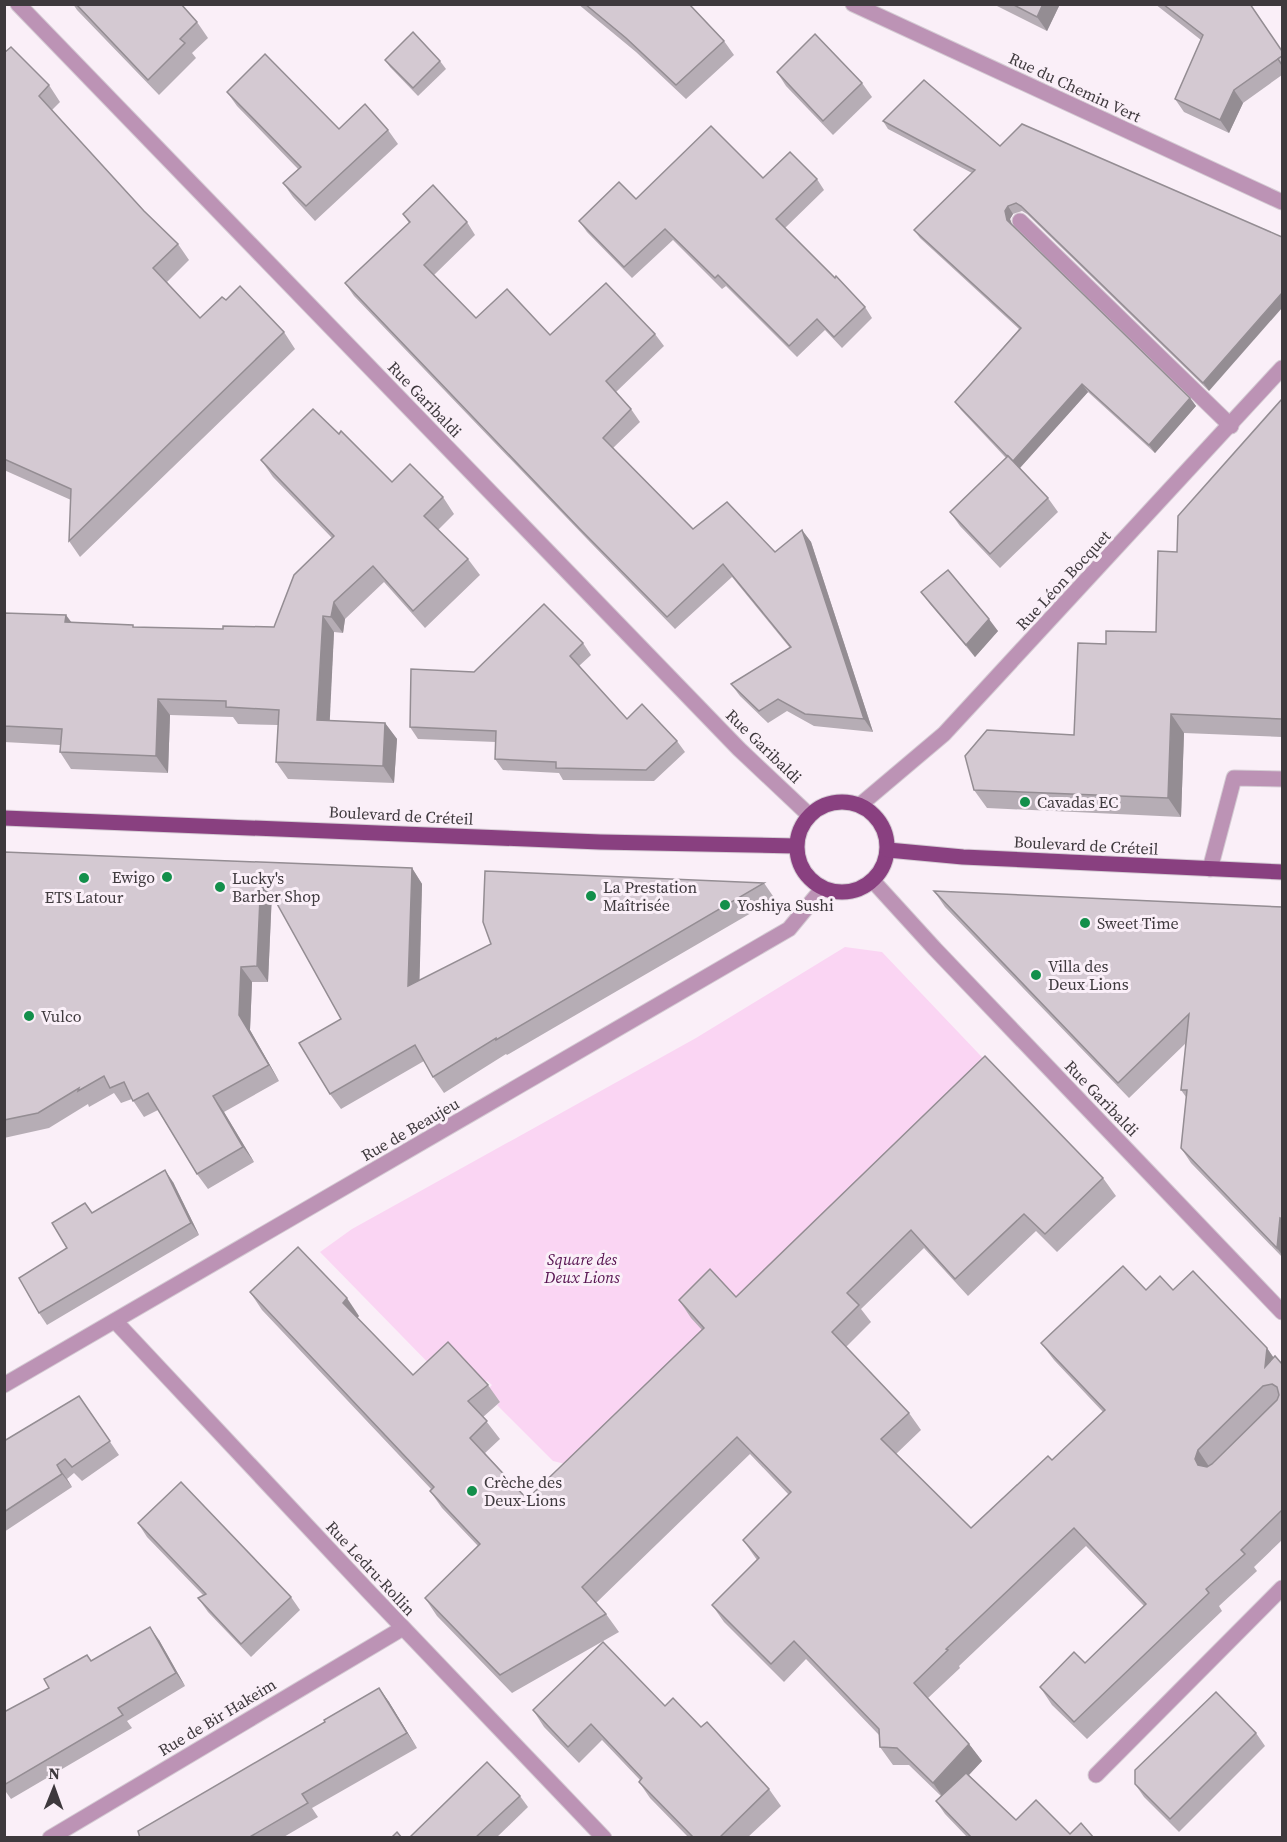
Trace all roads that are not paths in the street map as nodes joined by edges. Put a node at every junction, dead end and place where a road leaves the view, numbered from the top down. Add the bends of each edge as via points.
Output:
1 (18, 4) edge
2 (853, 4) edge
3 (1282, 202) edge
4 (1020, 221) edge
5 (1282, 368) edge
6 (1231, 426) junction
7 (1282, 779) edge
8 (860, 805) junction
9 (809, 815) junction
10 (4, 818) edge
11 (796, 846) junction
12 (888, 850) junction
13 (1210, 869) junction
14 (1282, 872) edge
15 (873, 881) junction
16 (822, 889) junction
17 (1282, 1312) edge
18 (115, 1321) junction
19 (4, 1385) edge
20 (1282, 1588) edge
21 (403, 1628) junction
22 (1096, 1775) dead end
23 (50, 1838) edge
24 (604, 1838) edge

1 - 9 street, Rue Garibaldi via 739,749
2 - 3 street, Rue du Chemin Vert
4 - 6 street
5 - 6 street, Rue Léon Bocquet
6 - 8 street, Rue Léon Bocquet via 944,734
7 - 13 street via 1234,778
8 - 9 main road via 849,801 828,803
8 - 12 main road via 880,820
9 - 11 main road via 799,829
10 - 11 main road, Boulevard de Créteil
11 - 16 main road via 803,871
12 - 13 main road, Boulevard de Créteil
12 - 15 main road via 884,867
13 - 14 main road, Boulevard de Créteil
15 - 16 main road via 848,893
15 - 17 street, Rue Garibaldi
16 - 18 street, Rue de Beaujeu via 789,929
18 - 19 street, Rue de Beaujeu
18 - 21 street, Rue Ledru-Rollin
20 - 22 street
21 - 23 street, Rue de Bir Hakeim
21 - 24 street, Rue Ledru-Rollin

